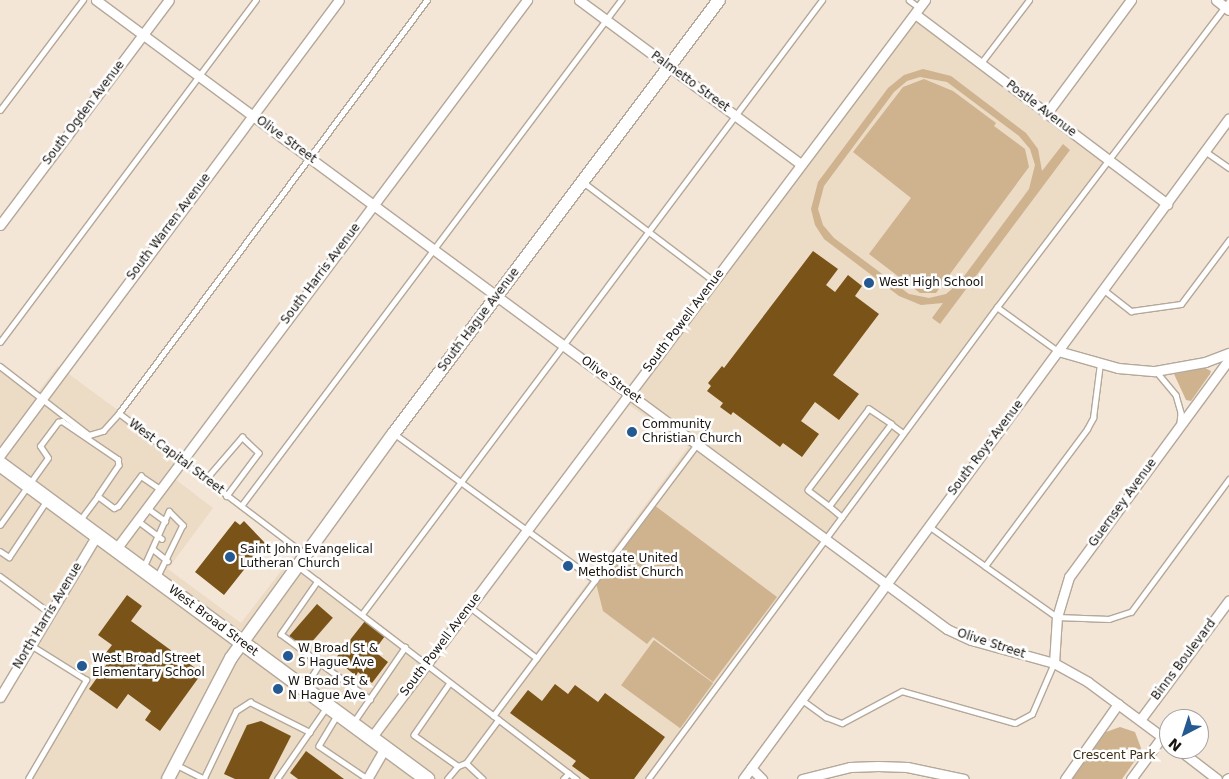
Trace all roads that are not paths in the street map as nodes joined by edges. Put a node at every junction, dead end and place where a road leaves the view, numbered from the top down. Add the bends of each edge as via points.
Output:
1 (83, 0) edge
2 (96, 0) edge
3 (168, 0) edge
4 (256, 0) edge
5 (339, 0) edge
6 (426, 0) edge
7 (527, 0) edge
8 (579, 0) edge
9 (621, 0) edge
10 (719, 0) edge
11 (822, 0) edge
12 (909, 0) edge
13 (1028, 0) edge
14 (1131, 0) edge
15 (1216, 0) edge
16 (1228, 6) edge
17 (920, 7) edge
18 (606, 20) junction
19 (143, 34) junction
20 (981, 63) junction
21 (669, 67) junction
22 (199, 76) junction
23 (0, 110) edge
24 (1046, 112) junction
25 (735, 115) junction
26 (253, 116) junction
27 (1229, 118) edge
28 (1205, 151) junction
29 (309, 157) junction
30 (1108, 160) junction
31 (801, 164) junction
32 (1229, 168) edge
33 (583, 182) junction
34 (374, 204) junction
35 (1167, 204) junction
36 (0, 225) edge
37 (648, 231) junction
38 (1229, 240) edge
39 (435, 250) junction
40 (714, 281) junction
41 (1104, 289) junction
42 (497, 296) junction
43 (997, 307) junction
44 (0, 342) edge
45 (563, 345) junction
46 (1058, 350) junction
47 (1229, 353) edge
48 (1229, 359) edge
49 (1100, 363) junction
50 (0, 366) edge
51 (1154, 371) junction
52 (630, 394) junction
53 (42, 398) junction
54 (119, 413) junction
55 (891, 424) junction
56 (1179, 425) junction
57 (394, 433) junction
58 (903, 433) junction
59 (698, 443) junction
60 (0, 455) edge
61 (180, 462) junction
62 (0, 464) edge
63 (1229, 479) edge
64 (205, 480) junction
65 (460, 482) junction
66 (27, 484) junction
67 (160, 489) junction
68 (98, 496) junction
69 (226, 496) junction
70 (48, 499) junction
71 (241, 506) junction
72 (829, 506) junction
73 (146, 508) junction
74 (842, 517) junction
75 (137, 520) junction
76 (78, 522) junction
77 (164, 524) junction
78 (0, 525) edge
79 (928, 526) junction
80 (526, 532) junction
81 (97, 536) junction
82 (160, 538) junction
83 (826, 539) junction
84 (116, 549) junction
85 (152, 549) junction
86 (0, 551) edge
87 (305, 554) junction
88 (168, 561) junction
89 (298, 566) junction
90 (985, 566) junction
91 (142, 569) junction
92 (0, 576) edge
93 (157, 579) junction
94 (595, 580) junction
95 (318, 581) junction
96 (886, 584) junction
97 (1229, 600) edge
98 (470, 607) junction
99 (50, 612) junction
100 (362, 614) junction
101 (1057, 617) junction
102 (242, 643) junction
103 (30, 646) junction
104 (405, 647) junction
105 (537, 658) junction
106 (320, 663) junction
107 (1054, 663) junction
108 (426, 664) junction
109 (450, 683) junction
110 (304, 688) junction
111 (0, 697) edge
112 (370, 699) junction
113 (801, 699) junction
114 (1118, 704) junction
115 (333, 710) junction
116 (493, 716) junction
117 (498, 720) junction
118 (1140, 720) junction
119 (353, 724) junction
120 (310, 732) junction
121 (1159, 735) edge
122 (371, 738) junction
123 (385, 748) junction
124 (1159, 748) edge
125 (1191, 759) edge
126 (466, 763) junction
127 (175, 764) junction
128 (458, 766) junction
129 (751, 768) junction
130 (569, 773) junction
131 (28, 779) edge
132 (168, 779) edge
133 (205, 779) edge
134 (277, 779) edge
135 (368, 779) edge
136 (427, 779) edge
137 (447, 779) edge
138 (484, 779) edge
139 (564, 779) edge
140 (577, 779) edge
141 (648, 779) edge
142 (744, 779) edge
143 (762, 779) edge
144 (802, 779) edge
145 (964, 779) edge
146 (1065, 779) edge
147 (1131, 779) edge
148 (1217, 779) edge

1 - 23 lane
2 - 19 street, Olive Street
3 - 19 street, South Ogden Avenue
4 - 22 lane
5 - 26 street, South Warren Avenue
6 - 29 lane
7 - 34 street, South Harris Avenue
8 - 18 street, Palmetto Street
9 - 18 lane
10 - 21 main road, South Hague Avenue
11 - 25 lane
12 - 17 lane
13 - 20 lane
14 - 24 street
15 - 16 street
16 - 30 lane
17 - 20 street, Postle Avenue
17 - 31 street, South Powell Avenue
18 - 21 street, Palmetto Street
18 - 39 lane
19 - 22 street, Olive Street
19 - 36 street, South Ogden Avenue
20 - 24 street, Postle Avenue
21 - 25 street, Palmetto Street
21 - 33 main road, South Hague Avenue
22 - 26 street, Olive Street
22 - 44 lane
24 - 30 street, Postle Avenue
25 - 31 street, Palmetto Street
25 - 37 lane
26 - 29 street, Olive Street
26 - 53 street, South Warren Avenue
27 - 28 street, South Roys Avenue
28 - 32 lane
28 - 35 street, South Roys Avenue
29 - 34 street, Olive Street
29 - 54 lane
30 - 35 street, Postle Avenue
30 - 43 lane
31 - 40 street, South Powell Avenue
33 - 37 lane
33 - 42 main road, South Hague Avenue
34 - 39 street, Olive Street
34 - 61 street, South Harris Avenue
35 - 41 street, South Roys Avenue
37 - 40 lane
37 - 45 lane
38 - 41 lane via 1181,304 1131,311
39 - 42 street, Olive Street
39 - 71 lane
40 - 52 street, South Powell Avenue
41 - 46 street, South Roys Avenue
42 - 45 street, Olive Street
42 - 57 main road, South Hague Avenue
43 - 46 lane
43 - 58 lane
45 - 52 street, Olive Street
45 - 65 lane
46 - 49 street
46 - 79 street, South Roys Avenue
47 - 51 street via 1205,362
48 - 56 street, Guernsey Avenue
49 - 51 street
49 - 90 lane via 1093,418 1087,429
50 - 53 lane, West Capital Street
51 - 56 lane via 1176,395 1182,414
52 - 59 street, Olive Street
52 - 80 street, South Powell Avenue
53 - 54 lane, West Capital Street via 89,435 103,432
53 - 60 street, South Warren Avenue
54 - 61 lane, West Capital Street
55 - 58 lane
55 - 72 lane
55 - 72 lane via 869,409 808,490
56 - 101 street, Guernsey Avenue via 1069,577
57 - 65 lane
57 - 87 main road, South Hague Avenue
58 - 74 lane
59 - 83 street, Olive Street
59 - 94 lane
61 - 64 lane, West Capital Street
61 - 67 street, South Harris Avenue
62 - 66 main road, West Broad Street
63 - 101 lane via 1131,612 1109,619
64 - 69 lane, West Capital Street
64 - 69 lane via 242,437 259,453
65 - 80 lane
65 - 100 lane
66 - 68 lane via 48,458 40,446 62,421 118,459 119,465
66 - 70 main road, West Broad Street
66 - 78 lane
67 - 68 lane via 141,476 114,508
67 - 73 street, South Harris Avenue
68 - 76 lane
69 - 71 lane, West Capital Street
70 - 76 main road, West Broad Street
70 - 86 lane via 8,557
71 - 87 lane, West Capital Street
72 - 74 lane
73 - 75 street, South Harris Avenue
73 - 77 lane
74 - 83 lane
75 - 82 lane
75 - 84 street, South Harris Avenue
76 - 81 main road, West Broad Street
77 - 82 lane
77 - 88 lane via 169,511 183,525
79 - 90 lane
79 - 96 street, South Roys Avenue
80 - 94 lane
80 - 98 street, South Powell Avenue
81 - 84 main road, West Broad Street
81 - 99 street, North Harris Avenue
82 - 85 lane
83 - 96 street, Olive Street
83 - 141 lane
84 - 91 main road, West Broad Street
85 - 88 lane
85 - 91 lane
87 - 89 main road, South Hague Avenue
88 - 93 lane
89 - 95 lane
89 - 102 main road, South Hague Avenue
90 - 101 lane
91 - 93 main road, West Broad Street
92 - 99 lane
93 - 102 main road, West Broad Street
94 - 105 lane
95 - 100 lane
95 - 106 lane via 281,634
96 - 107 street, Olive Street via 947,629 971,640
96 - 113 street, South Roys Avenue
97 - 118 street, Binns Boulevard
98 - 105 lane
98 - 108 street, South Powell Avenue
99 - 103 street, North Harris Avenue
100 - 104 lane
101 - 107 street, Guernsey Avenue
102 - 110 main road, West Broad Street
102 - 127 main road, South Hague Avenue via 209,696
103 - 111 street, North Harris Avenue
103 - 131 lane via 86,680
104 - 108 lane
104 - 112 lane
105 - 116 lane
106 - 110 lane
106 - 112 lane
107 - 113 lane via 1032,714 1015,723 914,692 902,691 842,723 826,717
107 - 114 street, Olive Street
108 - 109 lane
108 - 122 street, South Powell Avenue
109 - 116 lane
109 - 128 lane via 414,735
110 - 115 main road, West Broad Street
112 - 119 lane
113 - 129 street, South Roys Avenue
114 - 118 street, Olive Street
114 - 146 street
115 - 119 main road, West Broad Street
115 - 120 lane
115 - 135 lane via 319,746
116 - 117 lane
117 - 126 lane
117 - 130 lane
118 - 121 street, Olive Street
119 - 122 main road, West Broad Street
120 - 133 lane via 250,702 236,711
120 - 134 lane
122 - 123 main road, West Broad Street
123 - 135 street
123 - 136 main road, West Broad Street
124 - 147 street
125 - 148 street
126 - 128 lane
126 - 138 lane
127 - 132 main road, South Hague Avenue
127 - 133 lane
128 - 137 lane
129 - 142 street, South Roys Avenue
129 - 143 street
130 - 139 lane
130 - 140 lane
144 - 145 street via 850,767 878,766 907,767

